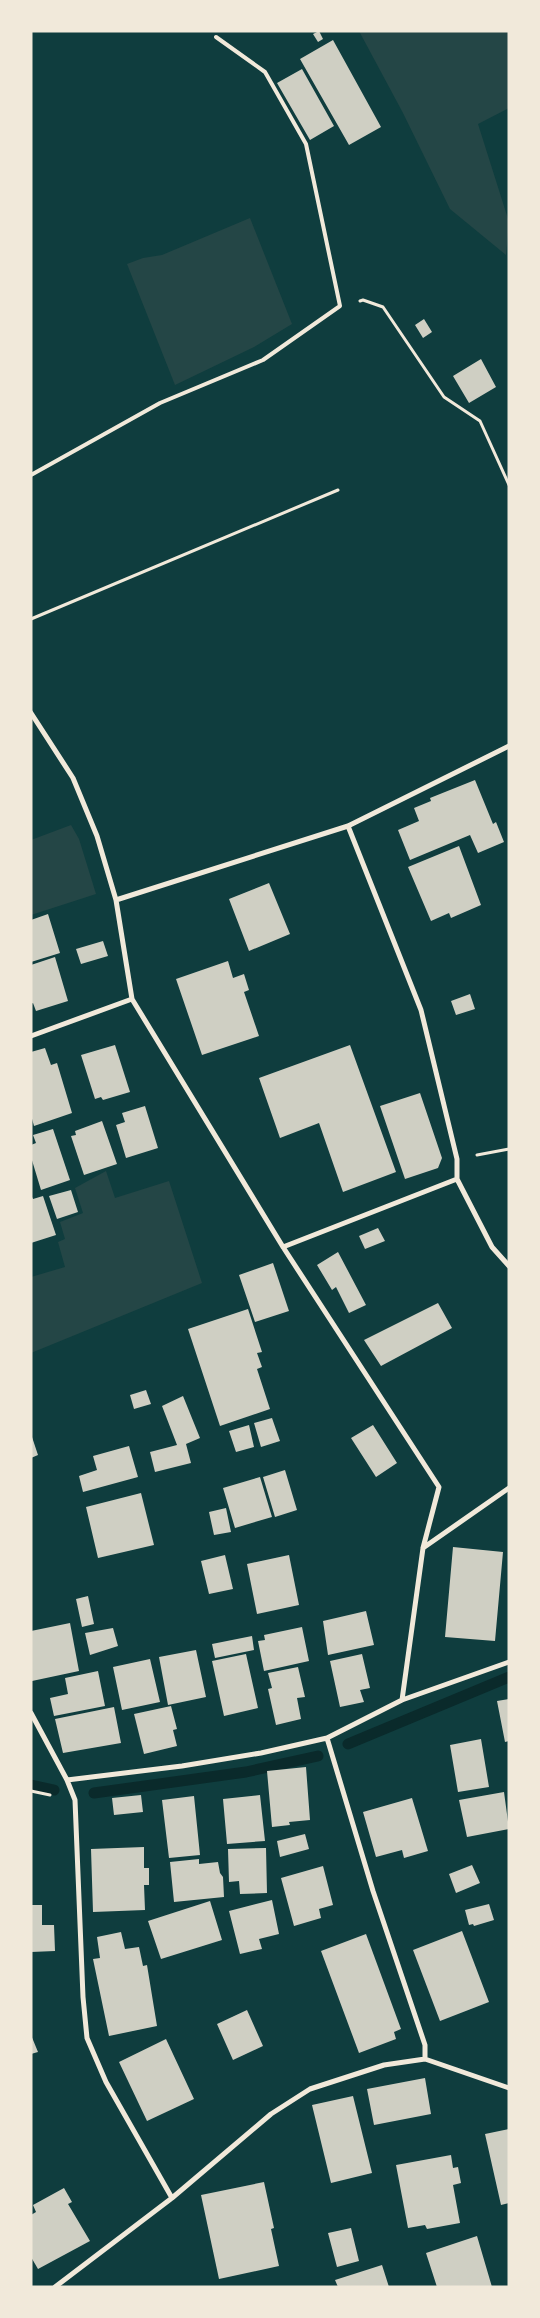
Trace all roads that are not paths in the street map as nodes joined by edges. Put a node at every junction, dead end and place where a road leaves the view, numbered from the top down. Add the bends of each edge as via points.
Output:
1 (216, 37) dead end
2 (31, 475) edge
3 (31, 713) edge
4 (509, 746) edge
5 (348, 826) junction
6 (116, 900) junction
7 (132, 999) junction
8 (31, 1036) edge
9 (457, 1179) junction
10 (283, 1247) junction
11 (509, 1266) edge
12 (509, 1488) edge
13 (422, 1548) junction
14 (509, 1662) edge
15 (402, 1700) junction
16 (31, 1713) edge
17 (327, 1738) junction
18 (67, 1780) junction
19 (425, 2059) junction
20 (509, 2088) edge
21 (172, 2198) junction
22 (55, 2287) edge

1 - 2 lane via 265,72 306,144 340,306 263,360 160,403
3 - 6 street via 73,778 97,836
4 - 5 street
5 - 6 street
5 - 9 street via 421,1010 457,1159
6 - 7 street
7 - 8 street
7 - 10 street
9 - 10 street
9 - 11 street via 492,1247
10 - 13 street via 439,1487
12 - 13 street
13 - 15 street
14 - 15 street
15 - 17 street
16 - 18 street
17 - 18 street via 182,1766
17 - 19 street via 425,2045
18 - 21 street via 75,1800 87,2038 106,2082
19 - 20 street
19 - 21 street via 384,2065 310,2089 271,2114
21 - 22 street

